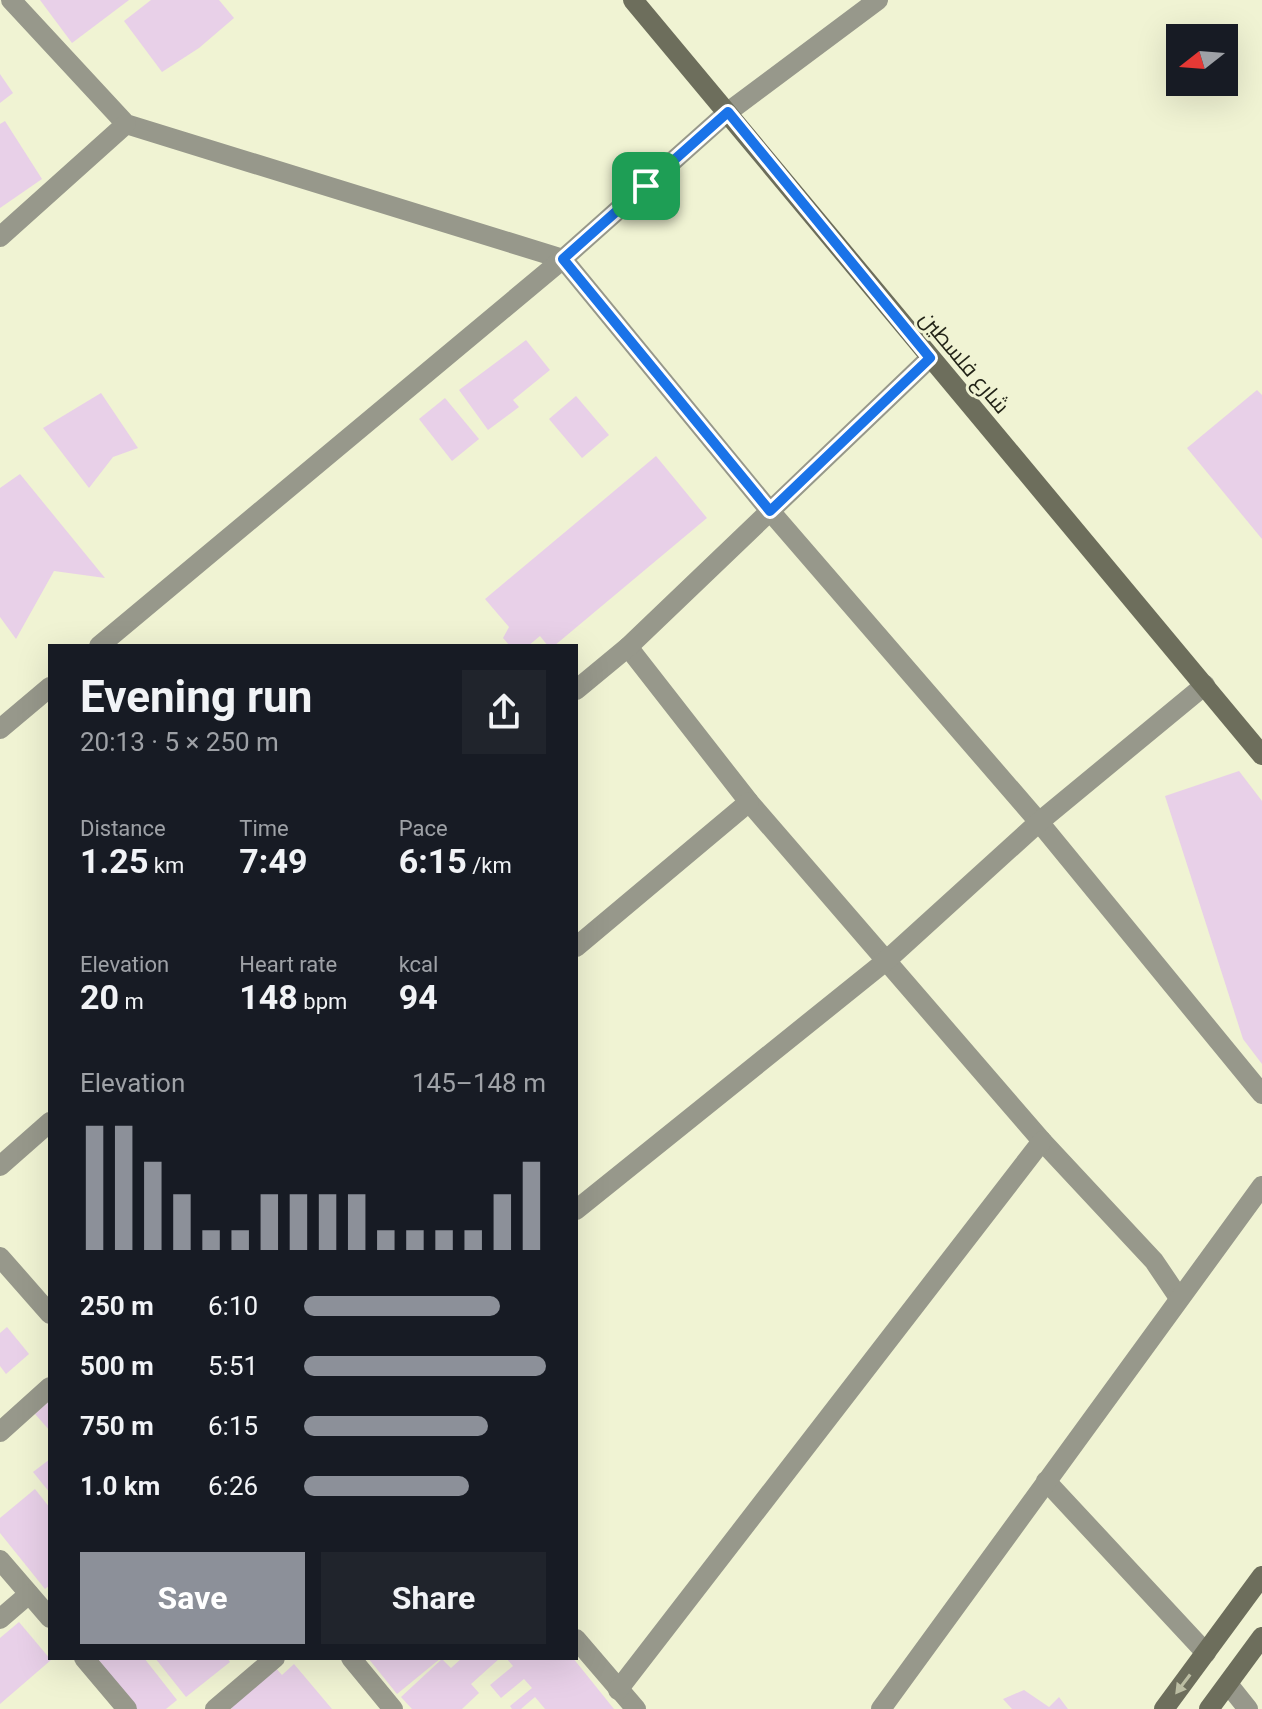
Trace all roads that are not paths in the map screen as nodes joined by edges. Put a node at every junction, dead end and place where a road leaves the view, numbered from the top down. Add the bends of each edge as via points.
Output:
1 (11, 0) edge
2 (633, 0) edge
3 (878, 0) edge
4 (728, 112) junction
5 (126, 124) junction
6 (0, 237) edge
7 (563, 259) junction
8 (930, 358) junction
9 (770, 511) junction
10 (101, 644) edge
11 (628, 647) junction
12 (1205, 685) junction
13 (48, 688) edge
14 (578, 688) edge
15 (2, 722) edge
16 (1262, 755) edge
17 (749, 802) junction
18 (1039, 822) junction
19 (578, 945) edge
20 (887, 960) junction
21 (1262, 1094) edge
22 (48, 1124) edge
23 (1042, 1141) junction
24 (0, 1166) edge
25 (1262, 1186) edge
26 (578, 1208) edge
27 (0, 1257) edge
28 (1179, 1298) junction
29 (48, 1312) edge
30 (48, 1389) edge
31 (0, 1432) edge
32 (1046, 1481) junction
33 (0, 1560) edge
34 (1262, 1576) edge
35 (29, 1594) junction
36 (48, 1616) edge
37 (0, 1619) edge
38 (1262, 1637) edge
39 (578, 1641) edge
40 (1206, 1653) junction
41 (86, 1660) edge
42 (273, 1660) edge
43 (353, 1660) edge
44 (1228, 1684) junction
45 (618, 1690) junction
46 (127, 1709) edge
47 (215, 1709) edge
48 (393, 1709) edge
49 (636, 1709) edge
50 (881, 1709) edge
51 (1164, 1709) edge
52 (1209, 1709) edge
53 (1248, 1709) edge

1 - 5 street
2 - 4 street, شارع فلسطين
3 - 4 street
4 - 7 street
4 - 8 street, شارع فلسطين
5 - 6 street
5 - 7 street
7 - 9 street
7 - 10 street
8 - 9 street
8 - 12 street, شارع فلسطين
9 - 11 street
9 - 18 street
11 - 14 street
11 - 17 street
12 - 16 street, شارع فلسطين
12 - 18 street
13 - 15 street
17 - 19 street
17 - 20 street
18 - 20 street
18 - 21 street
20 - 23 street
20 - 26 street
22 - 24 street
23 - 28 street via 1154,1261
23 - 45 street
25 - 28 street
27 - 29 street
28 - 32 street
30 - 31 street
32 - 40 street
32 - 50 street
33 - 35 street
34 - 40 street
35 - 36 street
35 - 37 street
38 - 44 street
39 - 45 street
40 -> 51 street
41 - 46 street
42 - 47 street
43 - 48 street
44 - 52 street
44 - 53 street
45 - 49 street

